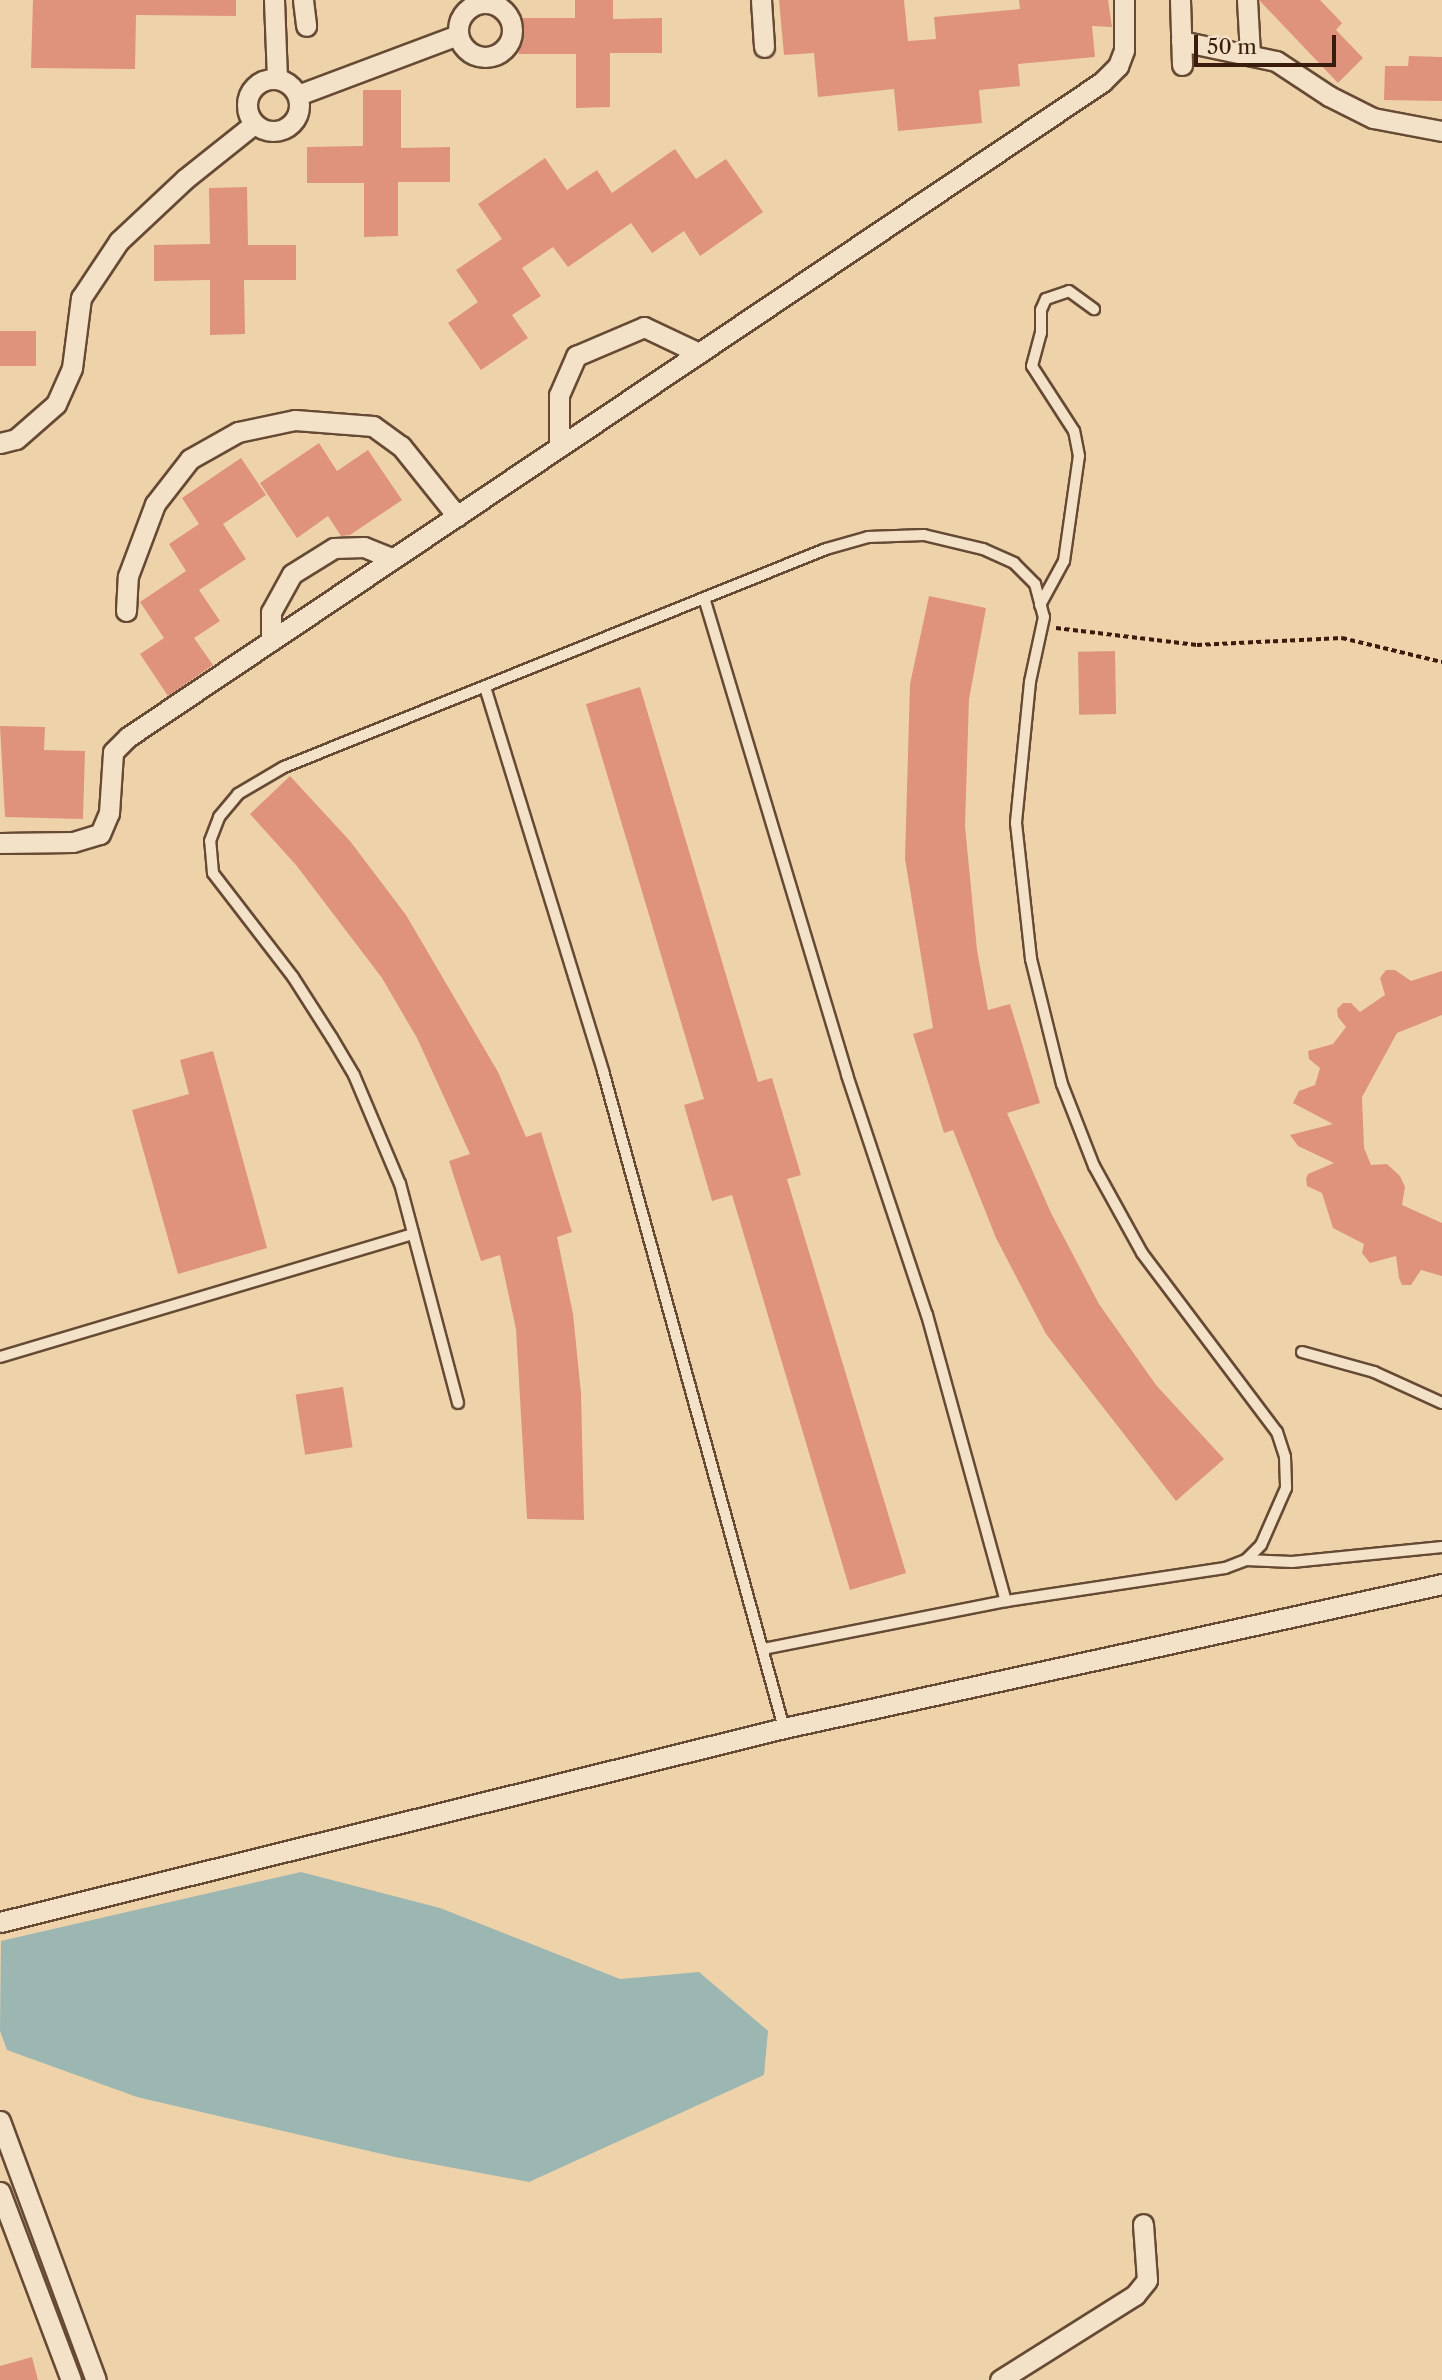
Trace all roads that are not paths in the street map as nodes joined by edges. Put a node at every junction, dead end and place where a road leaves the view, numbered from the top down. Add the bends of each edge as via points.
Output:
1 (274, 0) edge
2 (303, 0) edge
3 (761, 0) edge
4 (1124, 0) edge
5 (1180, 0) edge
6 (1247, 0) edge
7 (306, 26) dead end
8 (458, 36) dead end
9 (1181, 41) junction
10 (764, 47) dead end
11 (1250, 54) junction
12 (1182, 65) dead end
13 (277, 79) junction
14 (298, 96) junction
15 (254, 124) junction
16 (1442, 131) edge
17 (1094, 309) dead end
18 (699, 353) junction
19 (0, 443) edge
20 (559, 447) junction
21 (457, 516) junction
22 (393, 559) junction
23 (705, 601) junction
24 (1040, 605) junction
25 (126, 611) dead end
26 (271, 641) junction
27 (485, 687) junction
28 (0, 843) edge
29 (413, 1234) junction
30 (1302, 1352) dead end
31 (0, 1357) edge
32 (457, 1403) dead end
33 (1442, 1403) edge
34 (1442, 1547) edge
35 (1246, 1560) junction
36 (1442, 1584) edge
37 (1006, 1601) junction
38 (764, 1649) junction
39 (784, 1728) junction
40 (0, 1922) edge
41 (0, 2121) edge
42 (0, 2192) edge
43 (1143, 2224) dead end
44 (71, 2380) edge
45 (96, 2380) edge
46 (1000, 2380) edge

1 - 13 street
2 - 7 street
3 - 10 street
4 - 18 street via 1124,50 1118,66 1102,82
5 - 9 street
6 - 11 street
8 - 14 street
9 - 11 street
9 - 12 street
11 - 16 street via 1276,61 1373,118
13 - 14 street
13 - 15 street via 261,81 249,93 246,110
14 - 15 street via 298,113 286,127 270,131
15 - 19 street via 185,179 119,241 81,298 72,368 56,404 16,439
17 - 24 lane via 1069,291 1046,299 1041,310 1041,333 1032,366 1073,432 1079,456 1064,561
18 - 20 street
18 - 20 street via 645,327 576,356 559,396
20 - 21 street
21 - 22 street
21 - 25 street via 401,446 373,426 295,420 238,432 190,458 155,504 128,576
22 - 26 street
22 - 26 street via 364,547 334,548 292,574 271,612
23 - 24 lane via 826,549 898,534 983,549 1014,564 1035,584
23 - 27 lane
23 - 37 lane via 847,1075 927,1315
24 - 35 lane via 1044,617 1030,682 1016,823 1031,959 1062,1084 1094,1166 1142,1253 1277,1432 1285,1457 1286,1488 1261,1545
26 - 28 street via 113,752 109,813 100,834 73,842
27 - 29 lane via 284,767 238,794 219,817 210,841 214,873 224,892 293,977 354,1075 400,1184
27 - 38 lane via 550,886
29 - 31 lane
29 - 32 lane
30 - 33 lane via 1374,1372
34 - 35 lane via 1343,1558
35 - 37 lane via 1225,1568
36 - 39 street
37 - 38 lane
38 - 39 lane
39 - 40 street
41 - 45 street
42 - 44 street
43 - 46 street via 1147,2280 1135,2295

